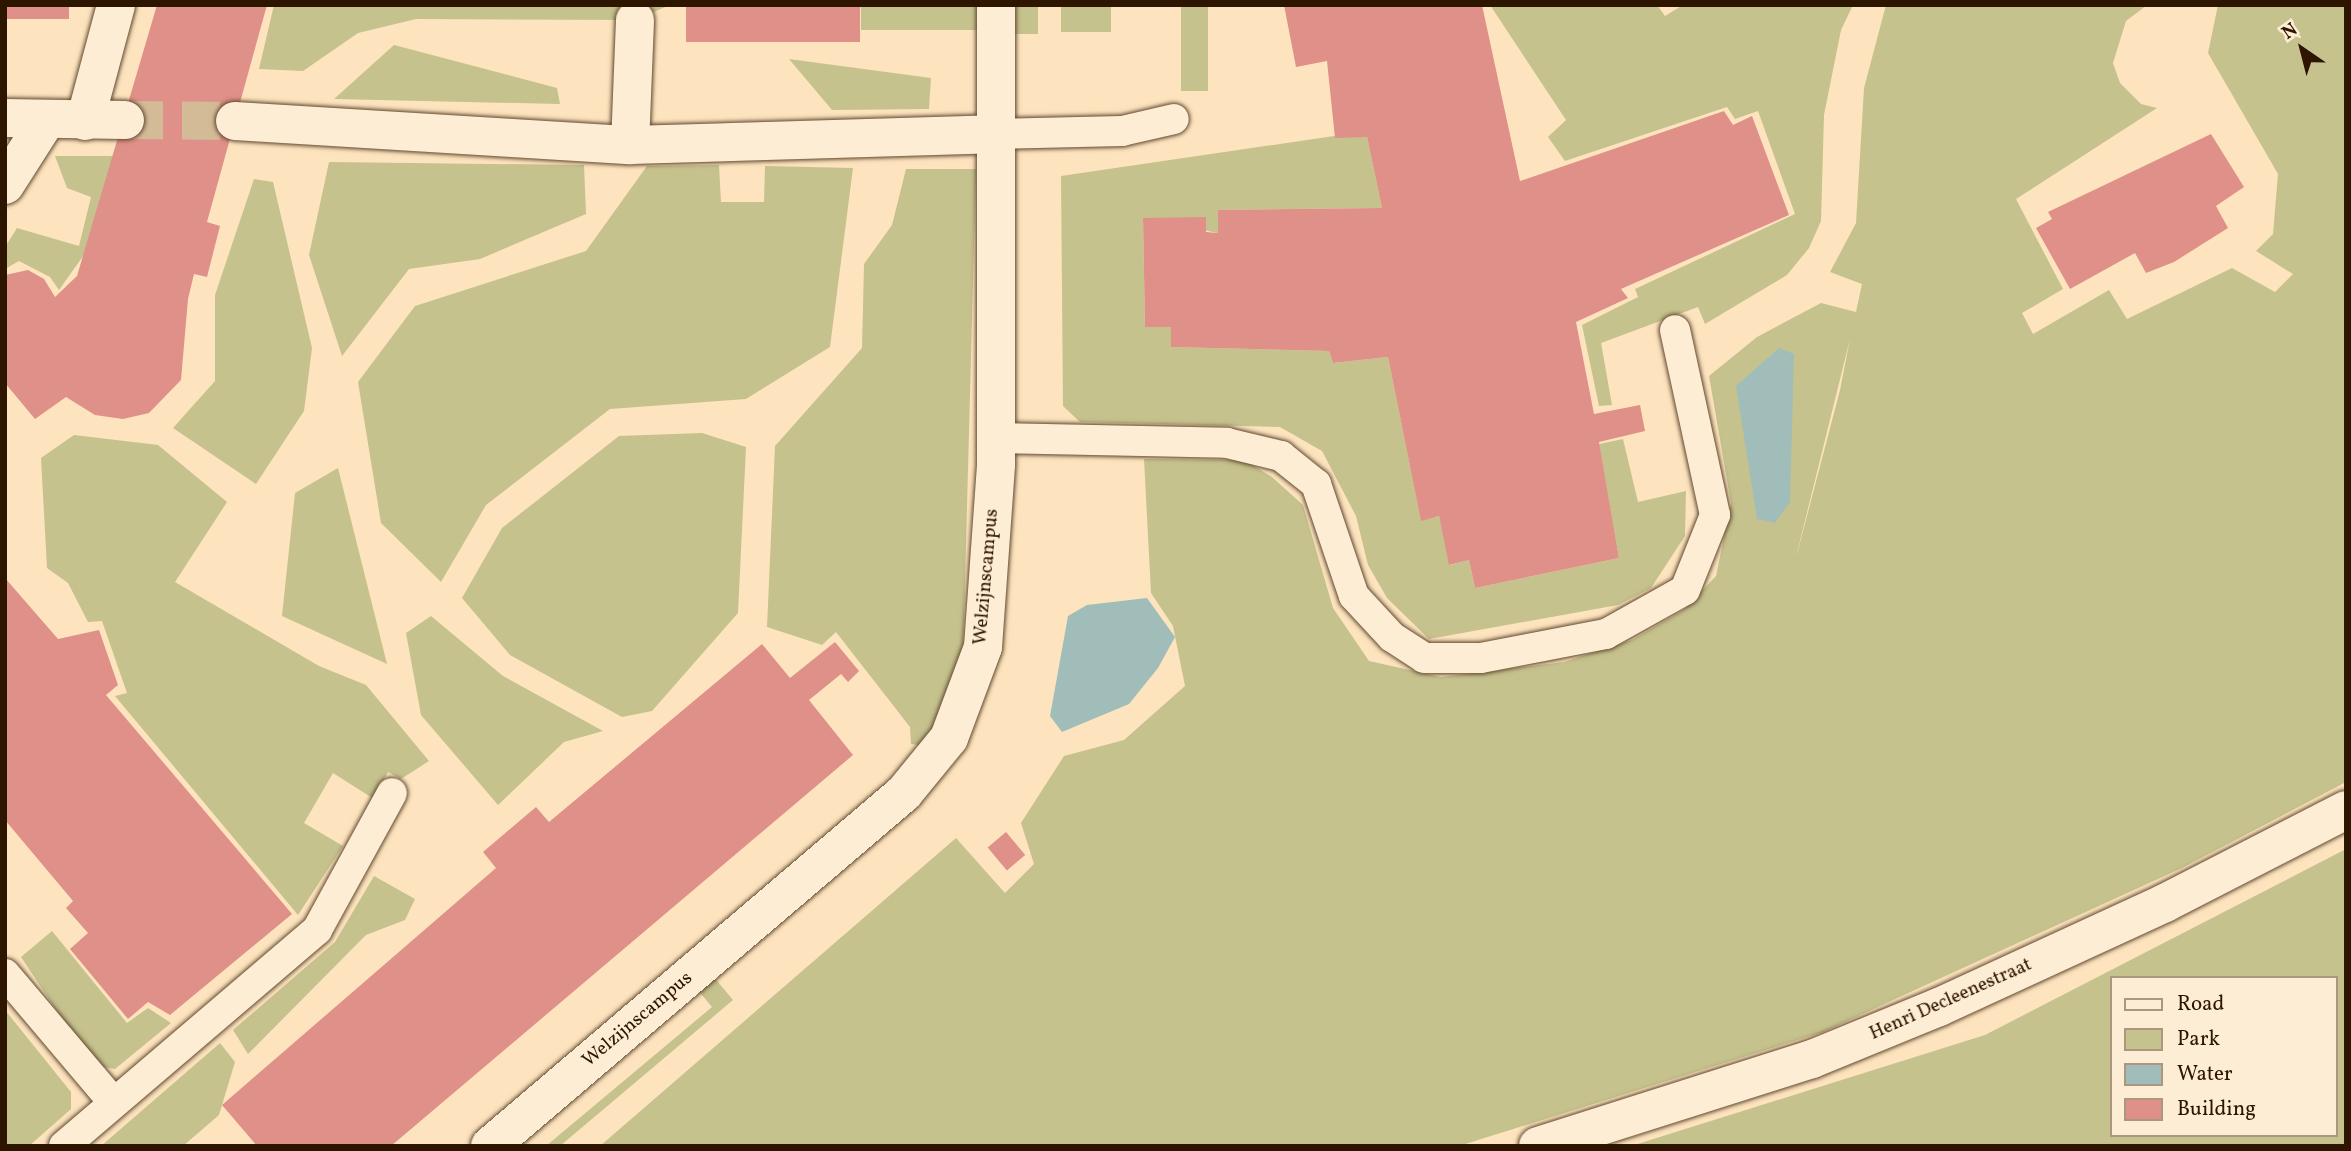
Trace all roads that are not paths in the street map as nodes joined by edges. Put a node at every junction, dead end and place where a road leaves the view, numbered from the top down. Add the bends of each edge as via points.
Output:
1 (116, 5) edge
2 (996, 5) edge
3 (635, 13) edge
4 (5, 118) edge
5 (47, 119) junction
6 (1174, 119) dead end
7 (125, 120) tunnel mouth
8 (85, 121) junction
9 (235, 121) tunnel mouth
10 (993, 134) junction
11 (630, 145) junction
12 (5, 185) edge
13 (1675, 330) dead end
14 (996, 439) junction
15 (392, 793) dead end
16 (2346, 810) edge
17 (5, 974) edge
18 (113, 1101) junction
19 (64, 1146) edge
20 (489, 1146) edge
21 (1538, 1146) edge

1 - 8 street
2 - 10 street, Welzijnscampus
3 - 11 street
4 - 5 street
5 - 8 street
5 - 12 street
6 - 10 lane via 1122,131
7 - 8 street
9 - 11 street
10 - 11 street
10 - 14 street, Welzijnscampus
13 - 14 lane via 1715,515 1685,590 1606,634 1481,658 1424,658 1392,637 1354,596 1315,484 1281,456 1227,443
14 - 20 street, Welzijnscampus via 983,647 949,738 904,793
15 - 18 lane via 317,930
16 - 21 street, Henri Decleenestraat via 2165,903 1939,1007 1812,1059
17 - 18 lane
18 - 19 lane

